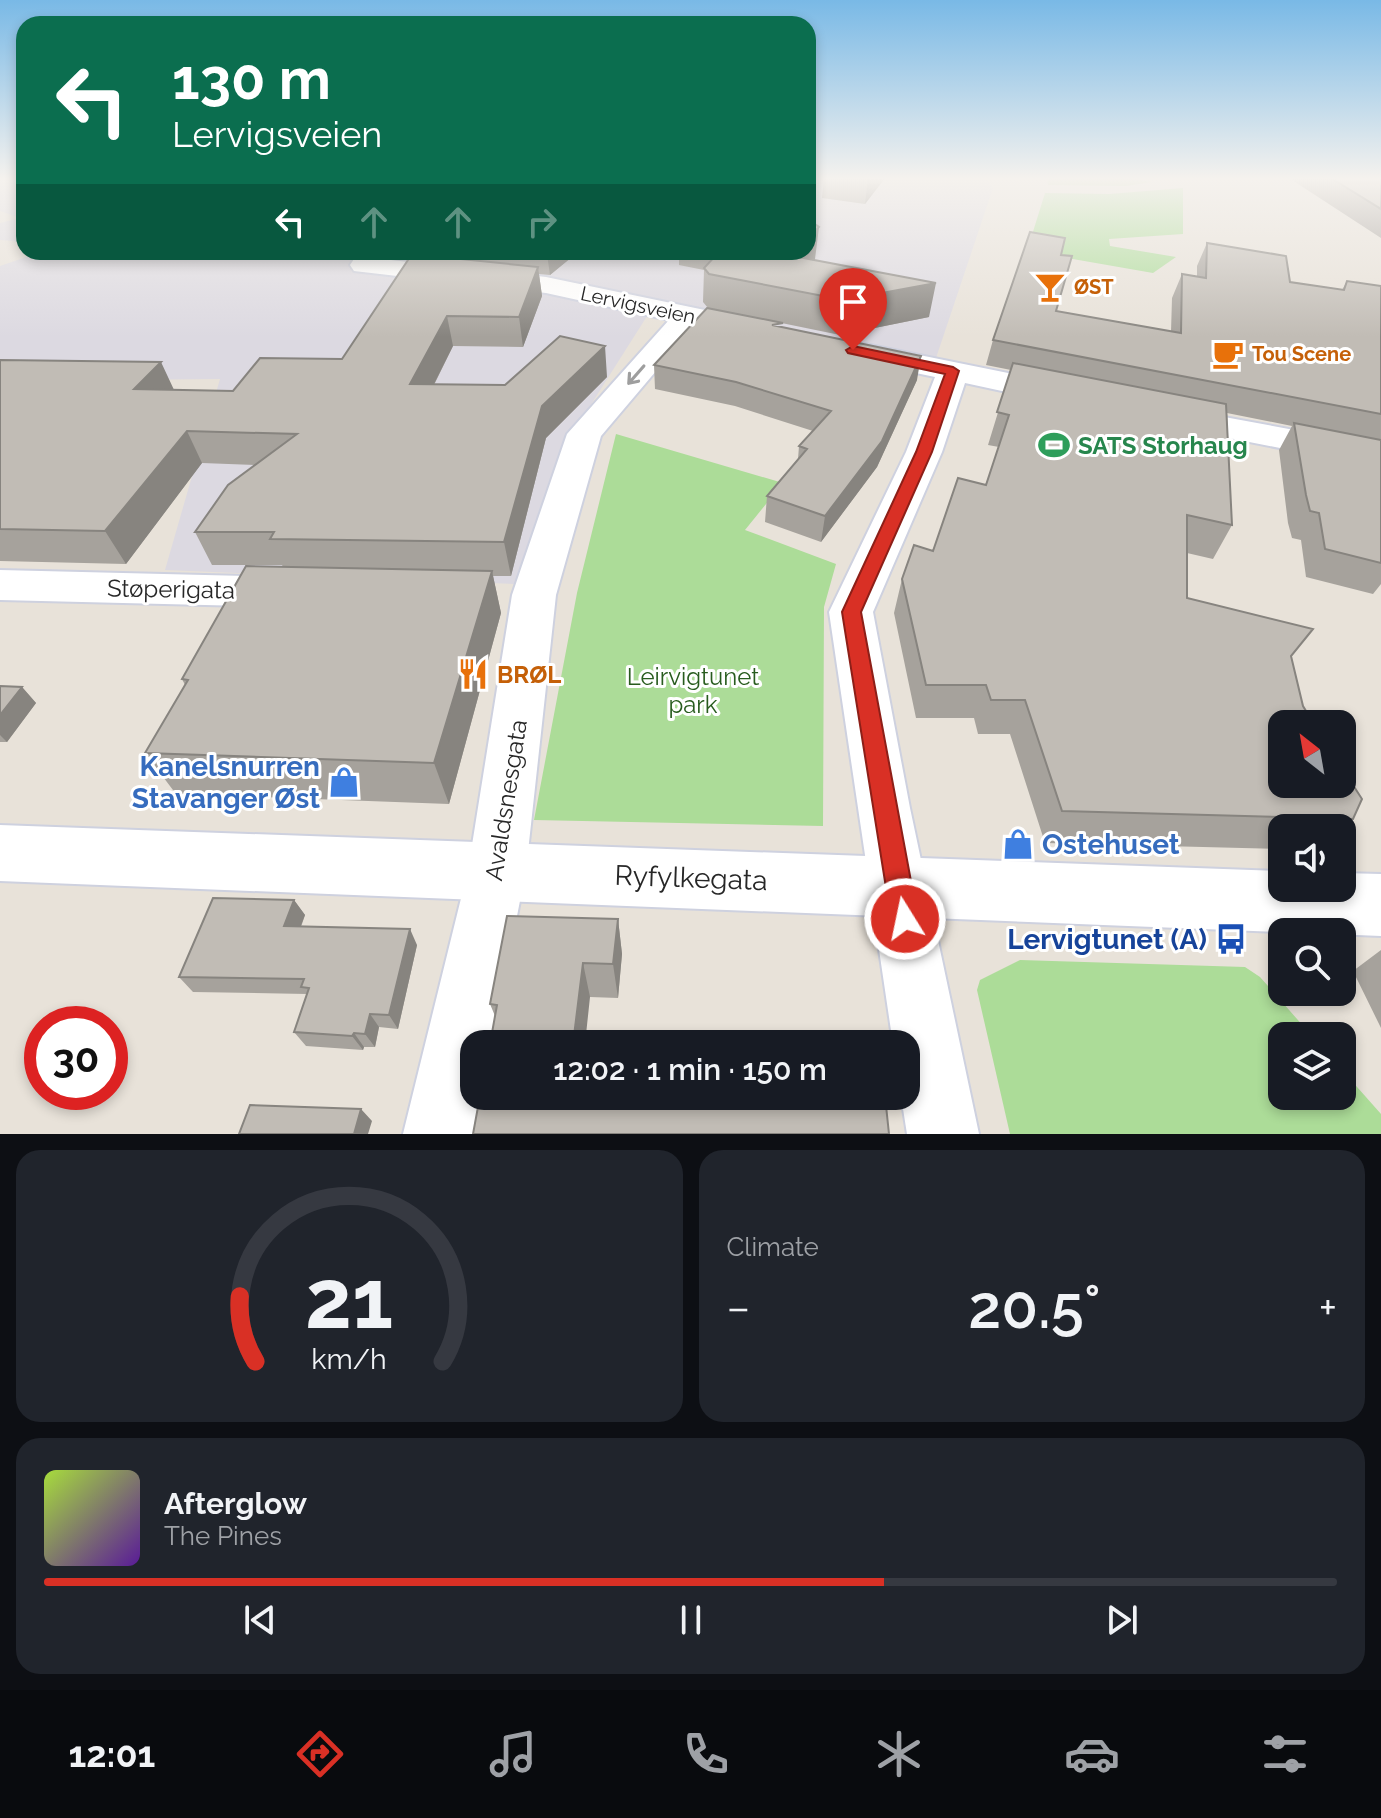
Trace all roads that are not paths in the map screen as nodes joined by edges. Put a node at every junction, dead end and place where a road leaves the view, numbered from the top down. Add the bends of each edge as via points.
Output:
1 (363, 265) dead end
2 (688, 316) junction
3 (779, 335) edge
4 (835, 347) edge
5 (953, 371) junction
6 (1093, 401) edge
7 (1137, 410) edge
8 (1381, 457) edge
9 (0, 585) edge
10 (327, 592) edge
11 (0, 853) edge
12 (497, 870) junction
13 (899, 887) junction
14 (1381, 905) edge
15 (439, 1134) edge
16 (943, 1134) edge

1 - 2 street, Lervigsveien via 525,281
2 - 3 street, Lervigsveien
2 -> 12 street, Avaldsnesgata via 584,434 518,595
4 - 5 street
5 - 6 street
5 - 13 street via 851,612
7 - 8 street
9 - 10 street, Støperigata
11 - 12 street, Ryfylkegata
12 - 13 street, Ryfylkegata
12 - 15 street, Avaldsnesgata
13 - 14 street, Ryfylkegata
13 - 16 street

